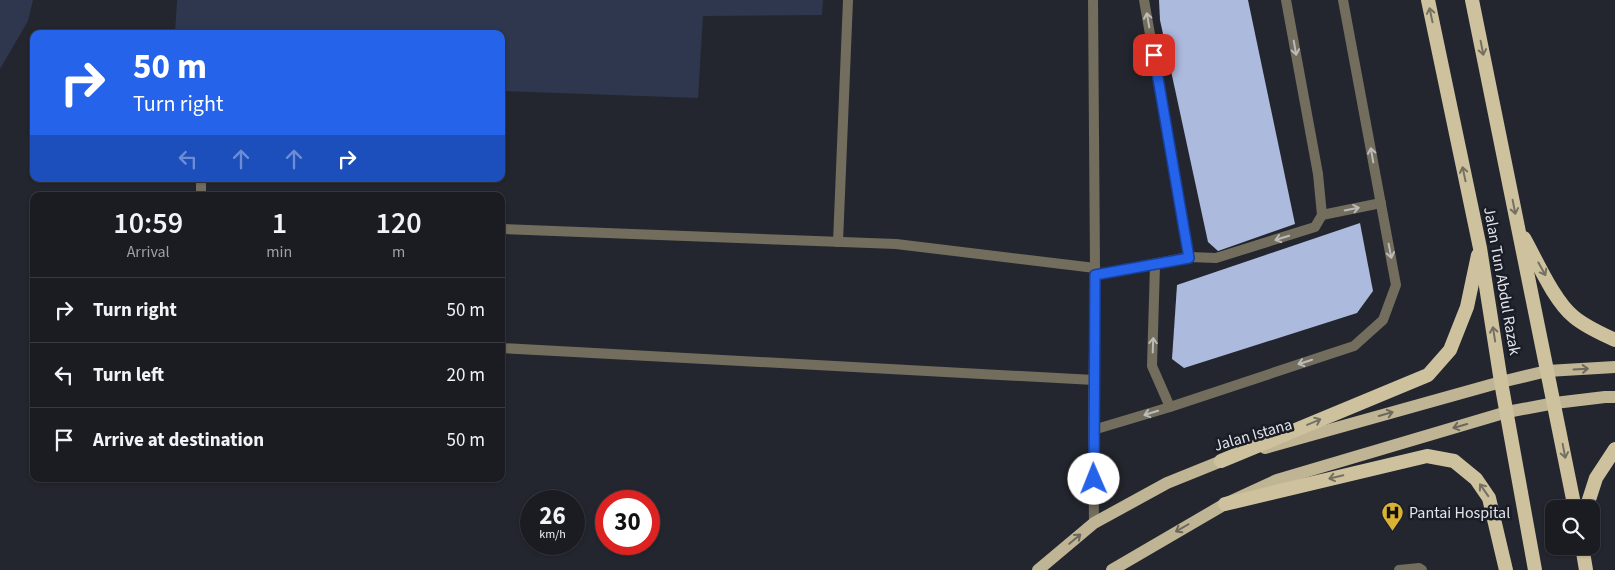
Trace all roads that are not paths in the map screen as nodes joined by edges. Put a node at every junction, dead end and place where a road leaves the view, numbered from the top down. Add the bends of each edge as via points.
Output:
1 (848, 0) edge
2 (1093, 0) edge
3 (1144, 0) edge
4 (1286, 0) edge
5 (1344, 0) edge
6 (1428, 0) edge
7 (1472, 0) edge
8 (1381, 203) junction
9 (1322, 215) junction
10 (1518, 226) junction
11 (505, 229) edge
12 (838, 242) junction
13 (1480, 248) junction
14 (1189, 258) junction
15 (1155, 265) junction
16 (1095, 272) junction
17 (1615, 340) edge
18 (505, 348) edge
19 (1615, 367) edge
20 (1547, 371) junction
21 (1094, 380) junction
22 (1502, 382) junction
23 (1615, 397) edge
24 (1555, 403) junction
25 (1170, 407) junction
26 (1507, 412) junction
27 (1093, 430) junction
28 (1615, 449) edge
29 (1221, 460) junction
30 (1573, 500) edge
31 (1589, 500) edge
32 (1225, 504) junction
33 (1094, 523) junction
34 (1584, 555) edge
35 (1038, 570) edge
36 (1112, 570) edge
37 (1399, 570) edge
38 (1422, 570) edge
39 (1506, 570) edge
40 (1535, 570) edge
41 (1586, 570) edge

1 - 12 street
2 - 16 street
14 -> 3 street
4 -> 9 street via 1318,174
8 -> 5 street
13 -> 6 highway, Jalan Tun Abdul Razak
7 -> 10 highway, Jalan Tun Abdul Razak
9 -> 8 street
8 -> 25 street via 1396,285 1383,320 1354,346
9 -> 14 street via 1315,227 1216,258
10 -> 17 highway via 1557,296 1572,316 1590,329
10 - 20 highway, Jalan Tun Abdul Razak
11 - 12 street
12 - 16 street via 896,244
22 -> 13 highway, Jalan Tun Abdul Razak
29 -> 13 highway via 1428,374 1450,350 1467,308
14 - 15 street
15 - 16 street
25 -> 15 street via 1152,366
16 - 21 street
18 - 21 street
20 -> 19 main road, Jalan Istana
20 - 22 main road, Jalan Istana
20 - 24 highway, Jalan Tun Abdul Razak
21 - 27 street
22 - 26 highway, Jalan Tun Abdul Razak
29 -> 22 main road, Jalan Istana
23 - 24 main road
24 - 26 main road
24 -> 30 highway, Jalan Tun Abdul Razak
25 -> 27 street
26 -> 32 main road via 1277,480
26 - 40 highway, Jalan Tun Abdul Razak
27 - 33 street
28 - 31 highway via 1596,478
29 - 33 main road, Jalan Istana via 1167,483
32 -> 36 main road
39 -> 32 highway via 1489,498 1476,479 1454,461 1427,456
35 -> 33 main road, Jalan Istana
34 - 41 highway
37 - 38 street

